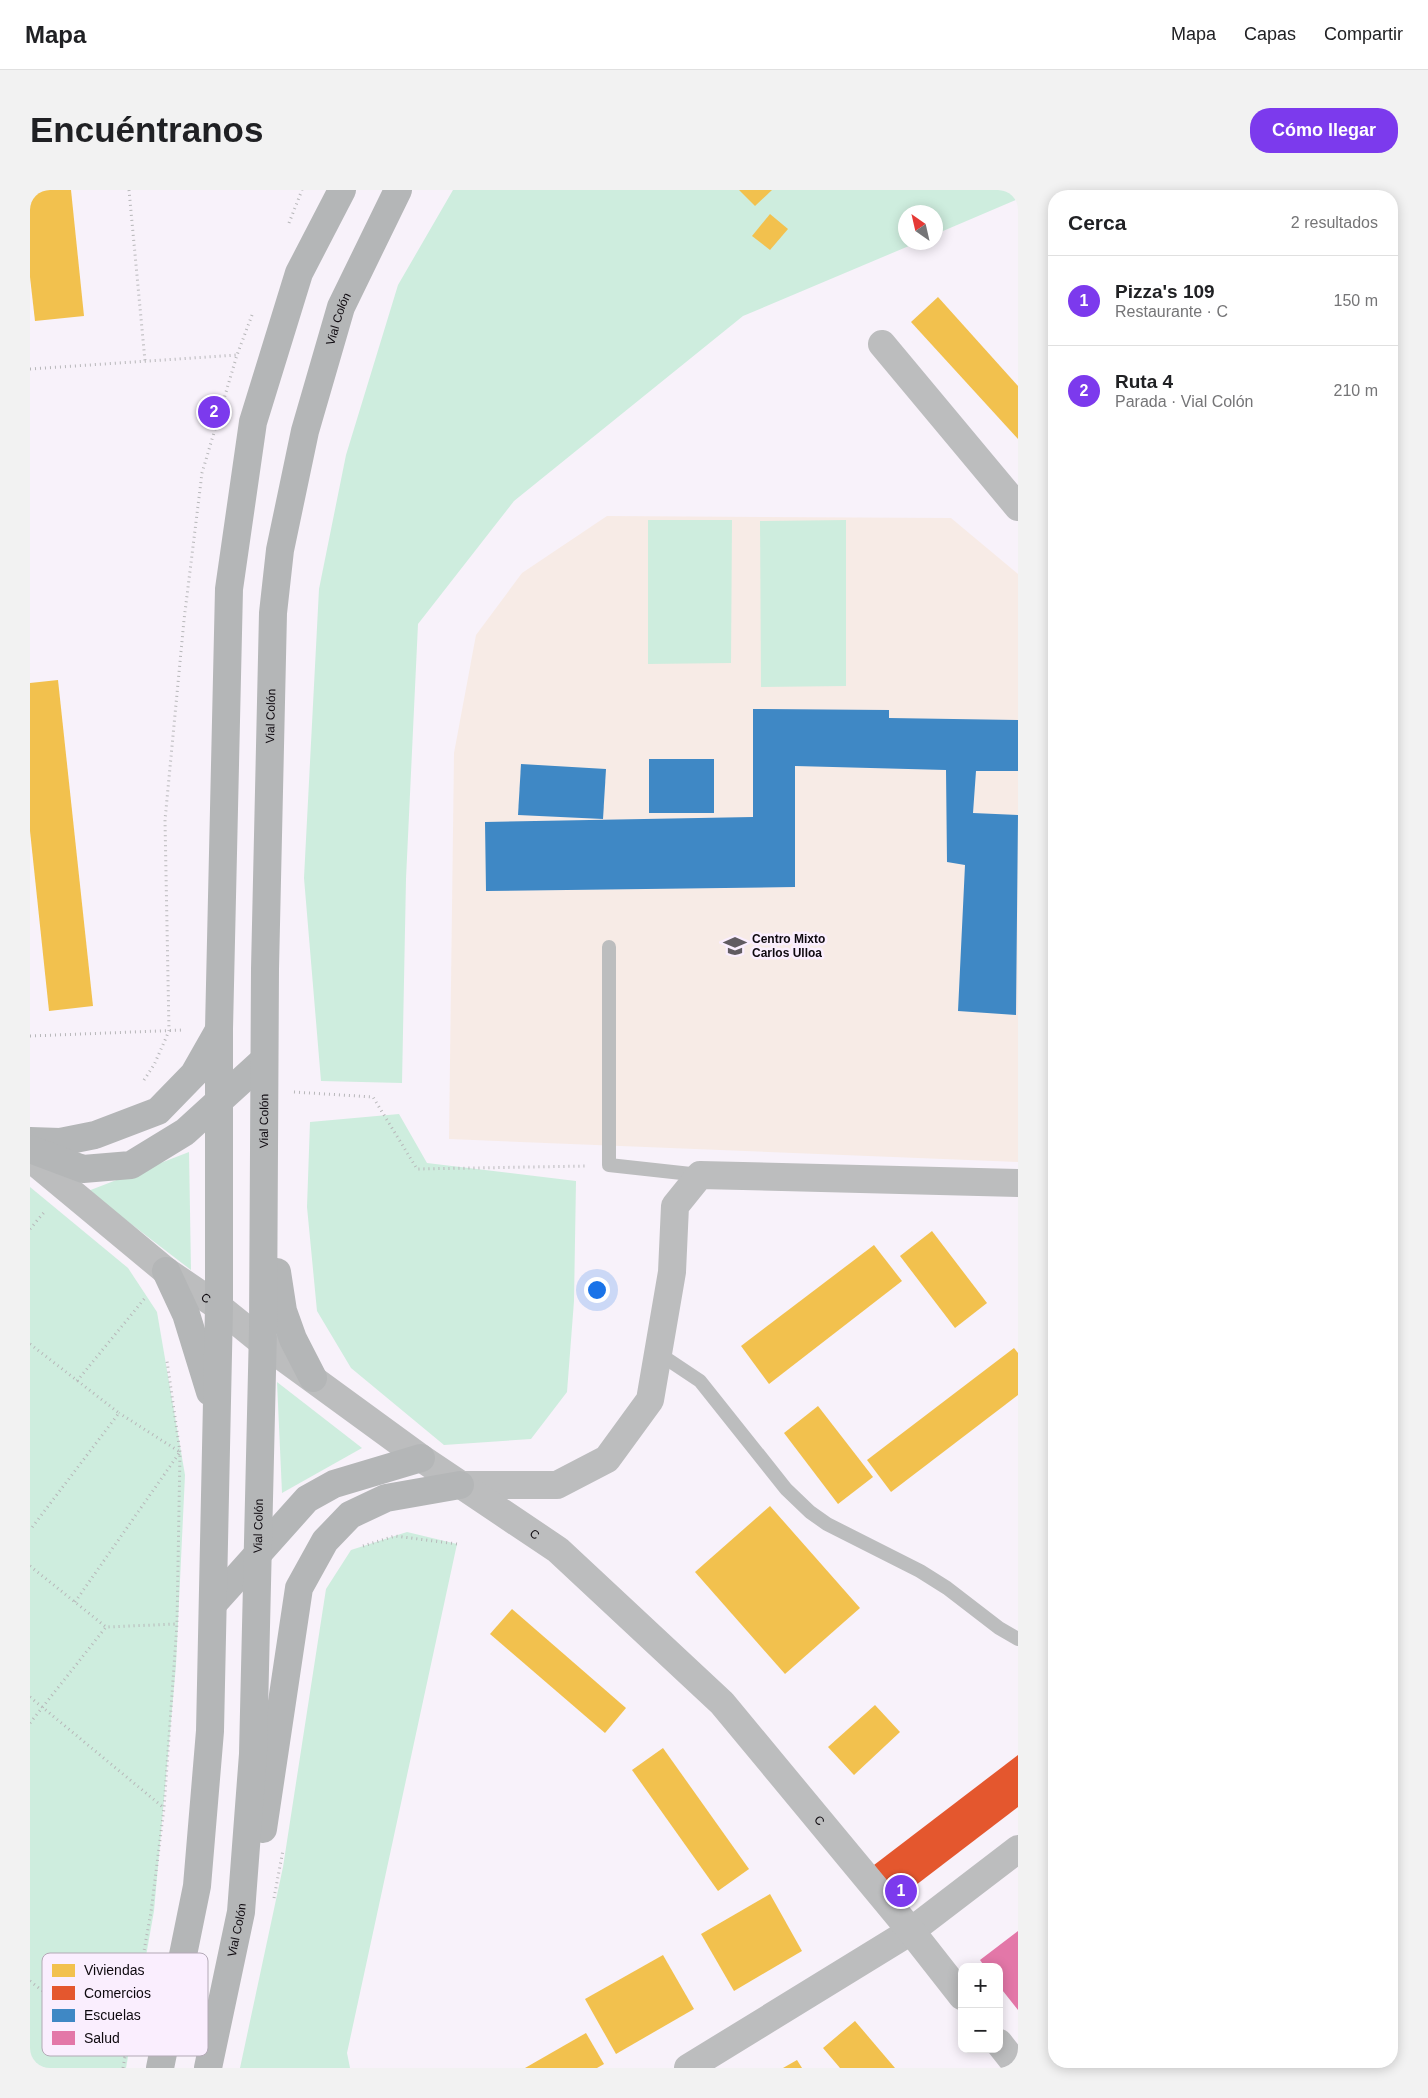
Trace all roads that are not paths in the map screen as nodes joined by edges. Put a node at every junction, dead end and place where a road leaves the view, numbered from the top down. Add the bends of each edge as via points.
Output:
1 (342, 190) edge
2 (398, 190) edge
3 (882, 344) dead end
4 (1018, 507) edge
5 (609, 947) dead end
6 (219, 1029) junction
7 (264, 1060) junction
8 (220, 1098) junction
9 (30, 1141) edge
10 (30, 1148) edge
11 (30, 1158) edge
12 (264, 1174) junction
13 (700, 1175) junction
14 (1018, 1183) edge
15 (166, 1271) junction
16 (220, 1307) junction
17 (262, 1342) junction
18 (658, 1353) junction
19 (313, 1378) junction
20 (217, 1415) junction
21 (421, 1458) junction
22 (460, 1485) junction
23 (258, 1554) junction
24 (212, 1604) junction
25 (1018, 1639) edge
26 (1018, 1849) edge
27 (240, 1912) junction
28 (911, 1931) junction
29 (183, 1953) edge
30 (958, 1991) edge
31 (1003, 2048) edge
32 (1018, 2067) edge
33 (208, 2068) edge
34 (688, 2068) edge

1 - 6 main road via 299,273 253,422 229,589
2 - 7 main road, Vial Colón via 341,307 305,431 280,550 273,614
3 - 4 street
5 - 13 lane via 609,1165
6 - 8 main road
6 - 9 main road via 194,1074 158,1111 95,1136 60,1142
7 - 8 main road
7 - 12 main road, Vial Colón
8 - 10 main road via 185,1132 131,1165 83,1169
8 - 16 main road
11 - 15 street, C
12 - 17 main road, Vial Colón
12 - 19 main road via 283,1311
13 - 14 street
13 - 18 street via 675,1206 672,1272
15 - 16 street, C
15 - 20 main road via 186,1314
16 - 17 street, C
16 - 20 main road
17 - 19 street, C
17 - 23 main road, Vial Colón
18 - 22 street via 650,1400 607,1459 557,1484
18 - 25 lane via 700,1381 786,1489 810,1512 934,1580
19 - 21 street, C
20 - 24 main road
21 - 22 street, C
21 - 23 main road via 334,1484 308,1499
22 - 27 main road via 386,1498 350,1515 325,1541 299,1588 266,1819
22 - 28 street, C via 558,1550 722,1703
23 - 24 main road
23 - 27 main road, Vial Colón via 253,1754
24 - 29 main road via 210,1731 197,1886
26 - 28 street
27 - 33 main road, Vial Colón
28 - 30 street, C
28 - 34 street
31 - 32 street

